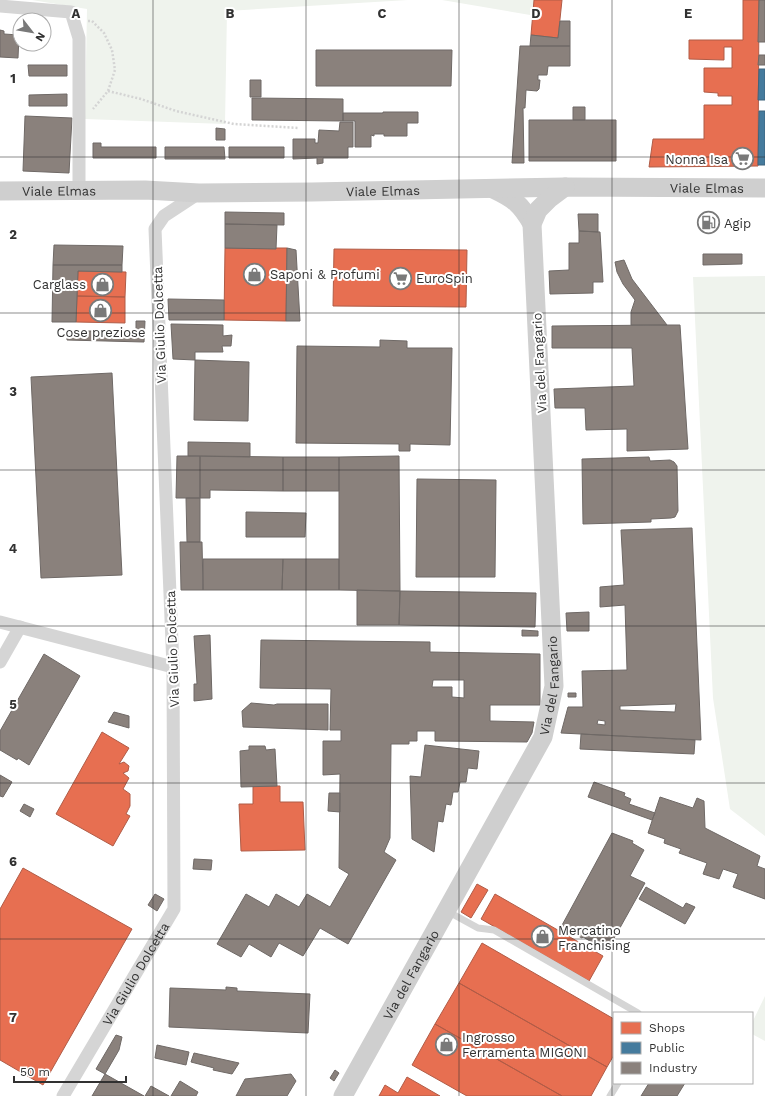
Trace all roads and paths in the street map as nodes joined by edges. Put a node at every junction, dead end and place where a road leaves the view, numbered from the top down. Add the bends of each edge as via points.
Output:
1 (0, 6) edge
2 (73, 20) junction
3 (108, 91) junction
4 (79, 119) junction
5 (299, 128) dead end
6 (565, 187) junction
7 (491, 188) junction
8 (765, 188) edge
9 (0, 191) edge
10 (79, 191) junction
11 (199, 193) junction
12 (532, 224) junction
13 (0, 622) edge
14 (20, 627) junction
15 (0, 662) edge
16 (173, 667) junction
17 (447, 910) junction
18 (636, 1012) edge
19 (617, 1084) edge
20 (63, 1096) edge
21 (343, 1096) edge
22 (610, 1096) edge

1 - 2 street via 71,12
2 - 3 path via 92,21 104,33 112,50 115,70
2 - 4 street via 80,38
3 - 4 path via 91,112
3 - 5 path via 176,111 234,124
4 - 10 street
6 - 7 main road, Viale Elmas
6 - 8 main road, Viale Elmas
6 - 12 main road via 538,210
7 - 11 main road, Viale Elmas
7 - 12 main road, Via del Fangario via 519,204
9 - 10 main road, Viale Elmas
10 - 11 main road, Viale Elmas via 145,190
11 - 16 street, Via Giulio Dolcetta via 164,216 155,229
12 - 17 main road, Via del Fangario via 554,686 543,737
13 - 14 street
14 - 15 street
14 - 16 street
16 - 20 street, Via Giulio Dolcetta via 174,909
17 - 18 lane via 478,928 494,930
17 - 21 main road, Via del Fangario
19 - 22 lane

